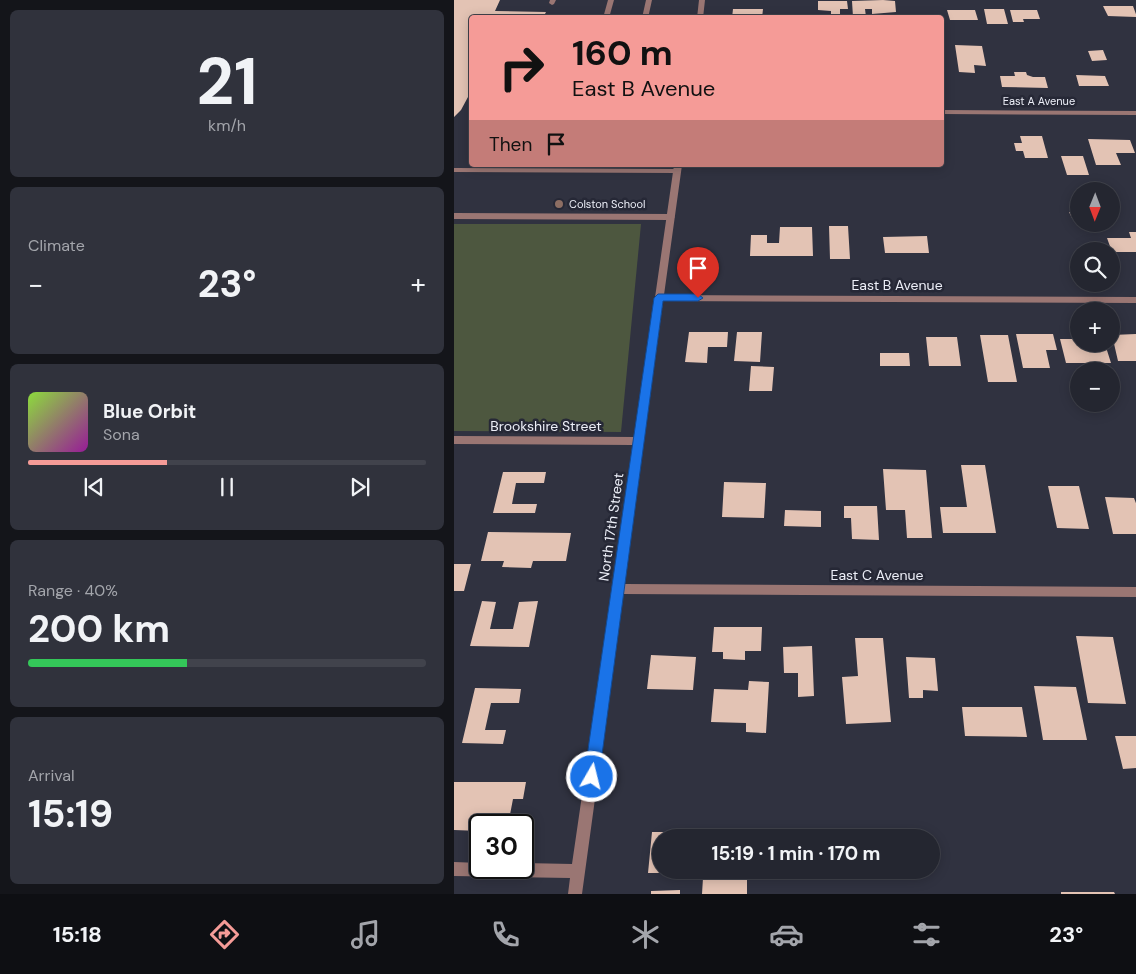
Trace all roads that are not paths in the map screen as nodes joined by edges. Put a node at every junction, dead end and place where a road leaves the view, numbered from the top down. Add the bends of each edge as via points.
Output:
1 (611, 0) edge
2 (649, 0) edge
3 (702, 0) edge
4 (607, 15) edge
5 (646, 15) edge
6 (700, 15) edge
7 (944, 112) edge
8 (1136, 113) edge
9 (678, 168) edge
10 (454, 170) edge
11 (454, 216) edge
12 (671, 217) junction
13 (658, 298) junction
14 (1136, 300) edge
15 (454, 440) edge
16 (638, 441) junction
17 (617, 589) junction
18 (1136, 592) edge
19 (454, 869) edge
20 (579, 871) junction
21 (576, 894) edge

1 - 4 street
2 - 5 street
3 - 6 street
7 - 8 street, East A Avenue
9 - 10 street
9 - 12 street, North 17th Street
11 - 12 street
12 - 13 street, North 17th Street
13 - 14 street, East B Avenue
13 - 16 street, North 17th Street
15 - 16 street, Brookshire Street
16 - 17 street, North 17th Street
17 - 18 street, East C Avenue
17 - 20 street, North 17th Street
19 - 20 street
20 - 21 street, North 17th Street

